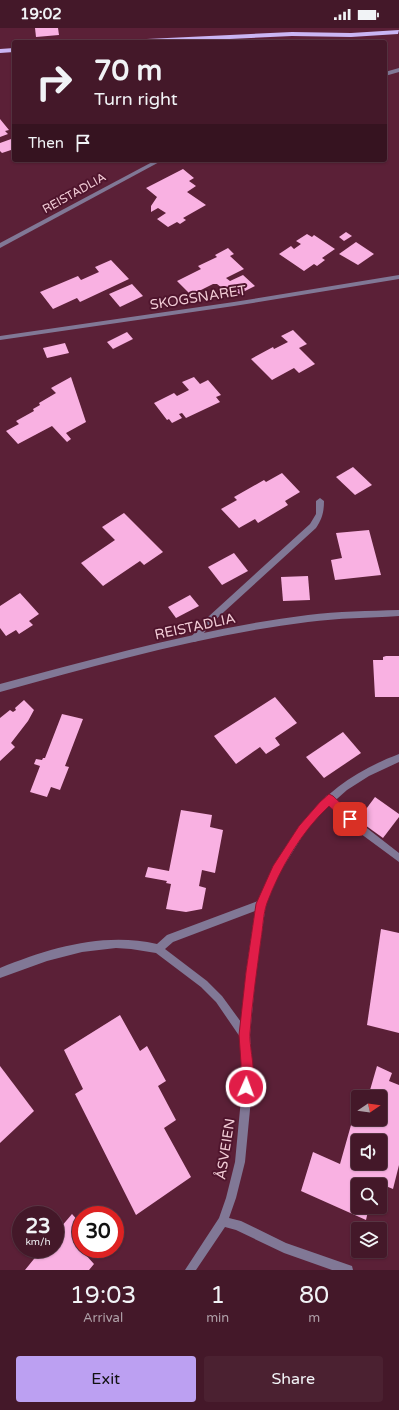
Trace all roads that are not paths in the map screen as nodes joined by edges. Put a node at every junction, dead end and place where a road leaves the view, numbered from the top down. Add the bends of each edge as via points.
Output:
1 (316, 28) edge
2 (386, 28) edge
3 (398, 32) edge
4 (292, 34) junction
5 (179, 40) edge
6 (12, 50) edge
7 (0, 51) edge
8 (399, 70) edge
9 (387, 73) edge
10 (156, 162) edge
11 (0, 246) edge
12 (399, 277) edge
13 (0, 338) edge
14 (320, 501) dead end
15 (399, 613) edge
16 (194, 639) junction
17 (0, 688) edge
18 (399, 758) edge
19 (329, 799) junction
20 (399, 858) edge
21 (261, 904) junction
22 (158, 949) junction
23 (0, 973) edge
24 (244, 1035) junction
25 (223, 1221) junction
26 (190, 1270) edge
27 (348, 1270) edge

1 - 4 main road
2 - 3 main road
3 - 4 main road
4 - 5 main road
6 - 7 main road
8 - 9 street
10 - 11 street, REISTADLIA
12 - 13 street, SKOGSNARET via 275,298
14 - 16 street via 321,513 313,526 214,615
15 - 16 street, REISTADLIA via 309,618
16 - 17 street, REISTADLIA
18 - 19 street, ÅSVEIEN via 366,772
19 - 20 street via 360,828
19 - 21 street, ÅSVEIEN via 302,829 277,869
21 - 22 street via 170,938
21 - 24 street, ÅSVEIEN
22 - 23 street via 131,944 64,951 21,963
22 - 24 street via 204,984 219,999
24 - 25 street, ÅSVEIEN via 247,1063 246,1099 240,1162
25 - 26 street, ÅSVEIEN
25 - 27 street via 237,1225 284,1248

